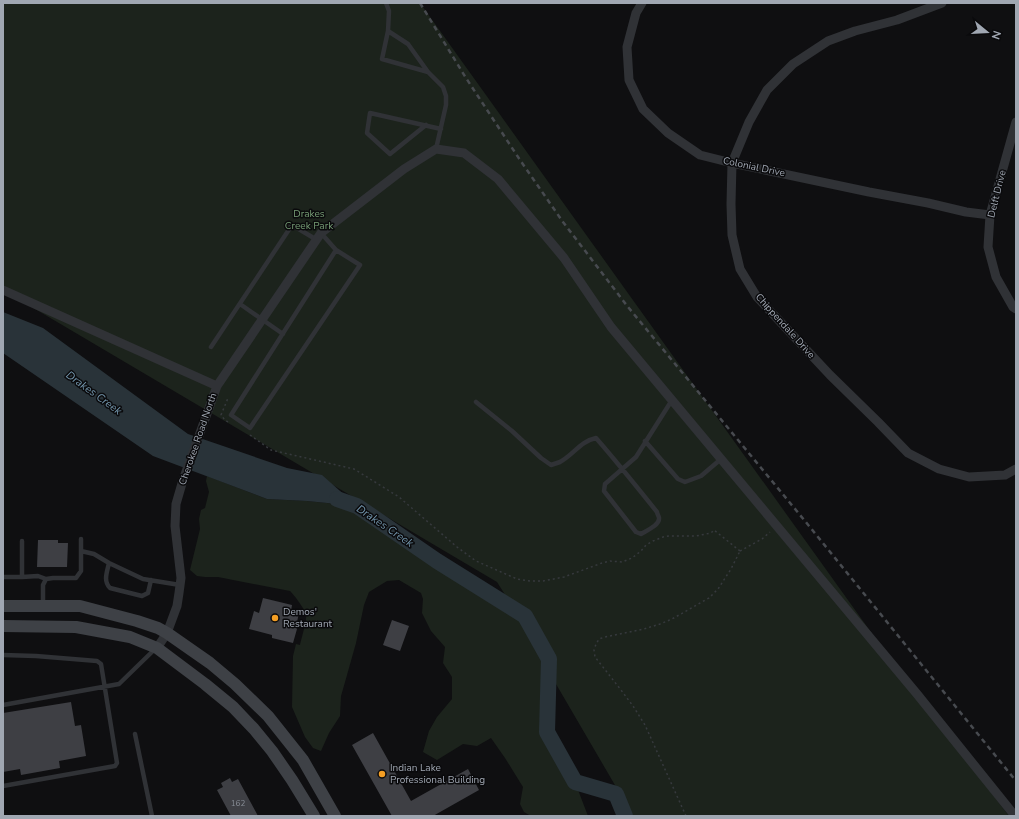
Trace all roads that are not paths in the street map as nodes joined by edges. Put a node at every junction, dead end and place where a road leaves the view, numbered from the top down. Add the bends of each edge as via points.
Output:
1 (386, 3) edge
2 (642, 3) edge
3 (942, 3) edge
4 (388, 31) junction
5 (428, 72) junction
6 (1016, 122) edge
7 (426, 125) junction
8 (441, 129) junction
9 (436, 149) junction
10 (732, 163) junction
11 (990, 215) junction
12 (319, 237) junction
13 (336, 250) junction
14 (3, 290) edge
15 (240, 304) junction
16 (1016, 309) edge
17 (262, 320) junction
18 (283, 334) junction
19 (211, 347) dead end
20 (217, 386) junction
21 (672, 400) junction
22 (476, 402) dead end
23 (645, 441) junction
24 (721, 459) junction
25 (622, 469) junction
26 (1016, 469) edge
27 (81, 539) dead end
28 (22, 541) dead end
29 (81, 552) junction
30 (109, 563) junction
31 (3, 577) edge
32 (22, 577) junction
33 (46, 579) junction
34 (151, 580) junction
35 (180, 585) junction
36 (3, 606) edge
37 (42, 606) junction
38 (3, 626) edge
39 (167, 633) junction
40 (157, 648) junction
41 (3, 655) edge
42 (105, 687) junction
43 (3, 705) edge
44 (135, 734) dead end
45 (3, 786) edge
46 (152, 816) edge
47 (314, 816) edge
48 (335, 816) edge
49 (1015, 816) edge

1 - 4 lane via 389,11
2 - 10 street, Colonial Drive via 636,14 627,47 629,80 643,109 668,133 700,155
3 - 10 street, Chippendale Drive via 828,41 793,64 767,90 749,122
4 - 5 lane via 408,44
4 - 5 lane via 382,60
5 - 8 lane via 443,87 446,96
6 - 11 street, Delft Drive
7 - 7 lane via 370,113 367,133 390,154
7 - 8 lane
8 - 9 lane
9 - 12 street via 404,169
9 - 21 street via 464,153 498,179 564,258 611,327
10 - 11 street, Colonial Drive
10 - 26 street, Chippendale Drive via 732,235 740,269 757,297 908,453 939,470 969,477 1005,475
11 - 16 street, Delft Drive via 988,247 996,277
12 - 13 lane
12 - 15 lane via 292,225
12 - 17 street
13 - 18 lane
13 - 18 lane via 360,265 250,428 231,415
14 - 20 street, Cherokee Road North
15 - 17 lane
15 - 19 lane
17 - 18 lane
17 - 20 street
20 - 35 street, Cherokee Road North via 176,504 175,526
21 - 23 lane
21 - 24 street
22 - 25 lane via 551,465 560,462 583,444 596,438
23 - 24 lane via 678,479 685,482 701,476
23 - 25 lane via 636,457
24 - 49 street
25 - 25 lane via 606,484 604,491 636,532 641,534 658,522 657,512
27 - 29 lane
28 - 32 lane
29 - 30 lane via 94,554
29 - 33 lane via 81,571 76,578
30 - 34 lane via 143,579
30 - 34 lane via 106,585 110,588 142,596 148,593
31 - 32 lane
32 - 33 lane via 38,576
33 - 37 lane via 43,585
34 - 35 lane
35 - 39 street, Cherokee Road North via 177,606
36 - 37 main road
37 - 39 main road via 80,606 137,621
38 - 40 main road via 76,627 130,637
39 - 40 street, Cherokee Road North
39 - 48 main road via 210,663 268,716 303,760
40 - 42 lane via 118,684
40 - 47 main road via 233,707 254,729 272,751
41 - 42 lane via 97,661 101,664
42 - 43 lane
42 - 45 lane via 117,763 114,766
44 - 46 lane

